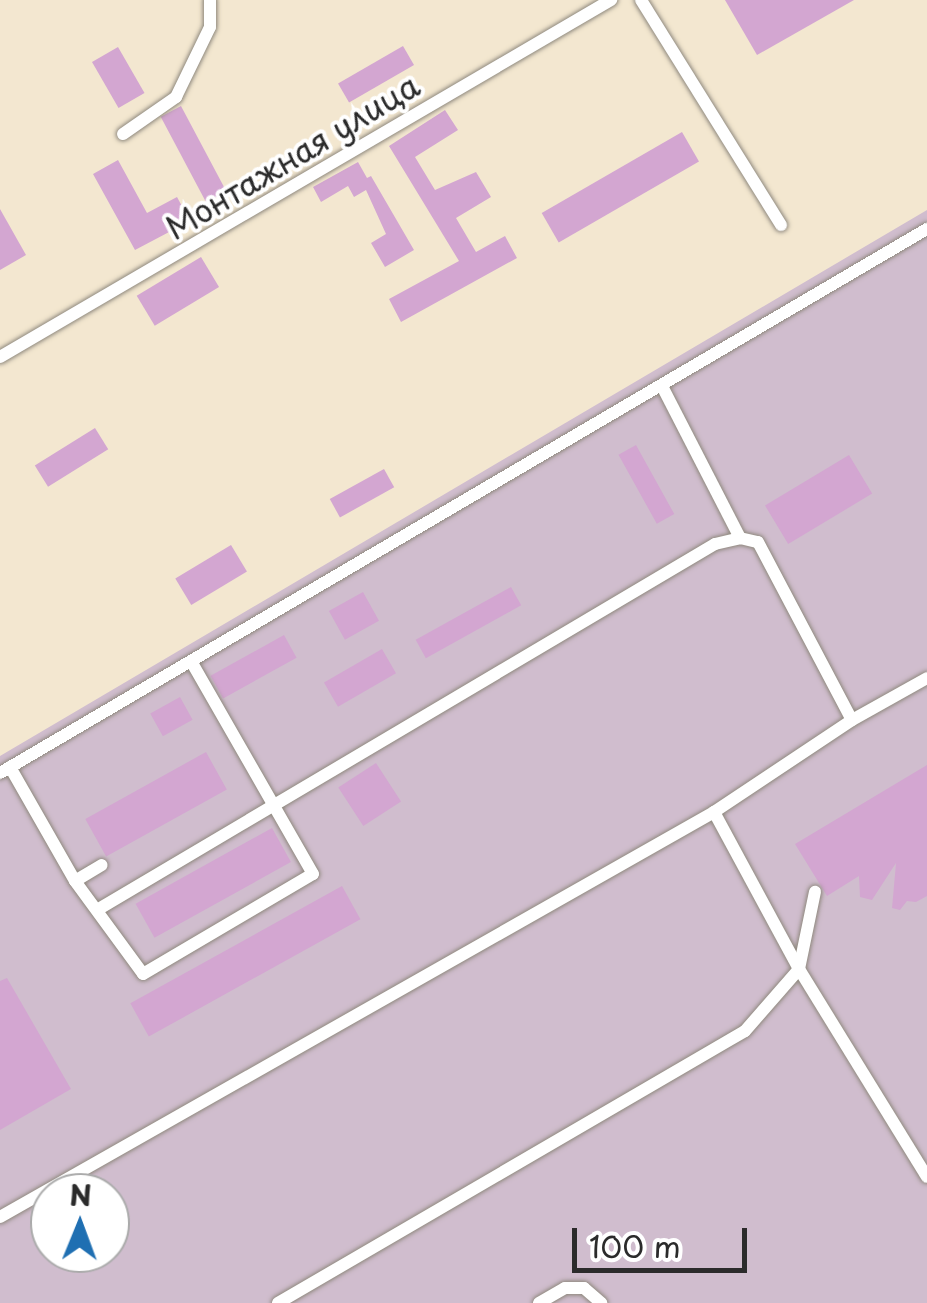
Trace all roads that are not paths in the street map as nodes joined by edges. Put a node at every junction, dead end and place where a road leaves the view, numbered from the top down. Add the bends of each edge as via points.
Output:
1 (210, 0) edge
2 (611, 0) edge
3 (640, 0) edge
4 (123, 134) dead end
5 (780, 226) dead end
6 (927, 229) edge
7 (0, 357) edge
8 (662, 386) junction
9 (740, 538) junction
10 (190, 661) junction
11 (927, 678) edge
12 (852, 720) junction
13 (5, 770) edge
14 (274, 806) junction
15 (714, 812) junction
16 (102, 866) dead end
17 (75, 880) junction
18 (815, 892) dead end
19 (97, 910) junction
20 (799, 969) junction
21 (927, 1177) edge
22 (0, 1217) edge
23 (278, 1303) edge
24 (539, 1303) edge
25 (601, 1303) edge

1 - 4 street via 210,27 176,97
2 - 7 street, Монтажная улица
3 - 5 street
6 - 8 street
8 - 9 street
8 - 10 street
9 - 12 street via 758,542
9 - 14 street via 715,544
10 - 13 street
10 - 14 street
11 - 12 street
12 - 15 street
13 - 17 street
14 - 19 street
14 - 19 street via 314,874 143,974
15 - 20 street
15 - 22 street
16 - 17 street
17 - 19 street
18 - 20 street
20 - 21 street
20 - 23 street via 746,1031
24 - 25 street via 564,1288 584,1288

